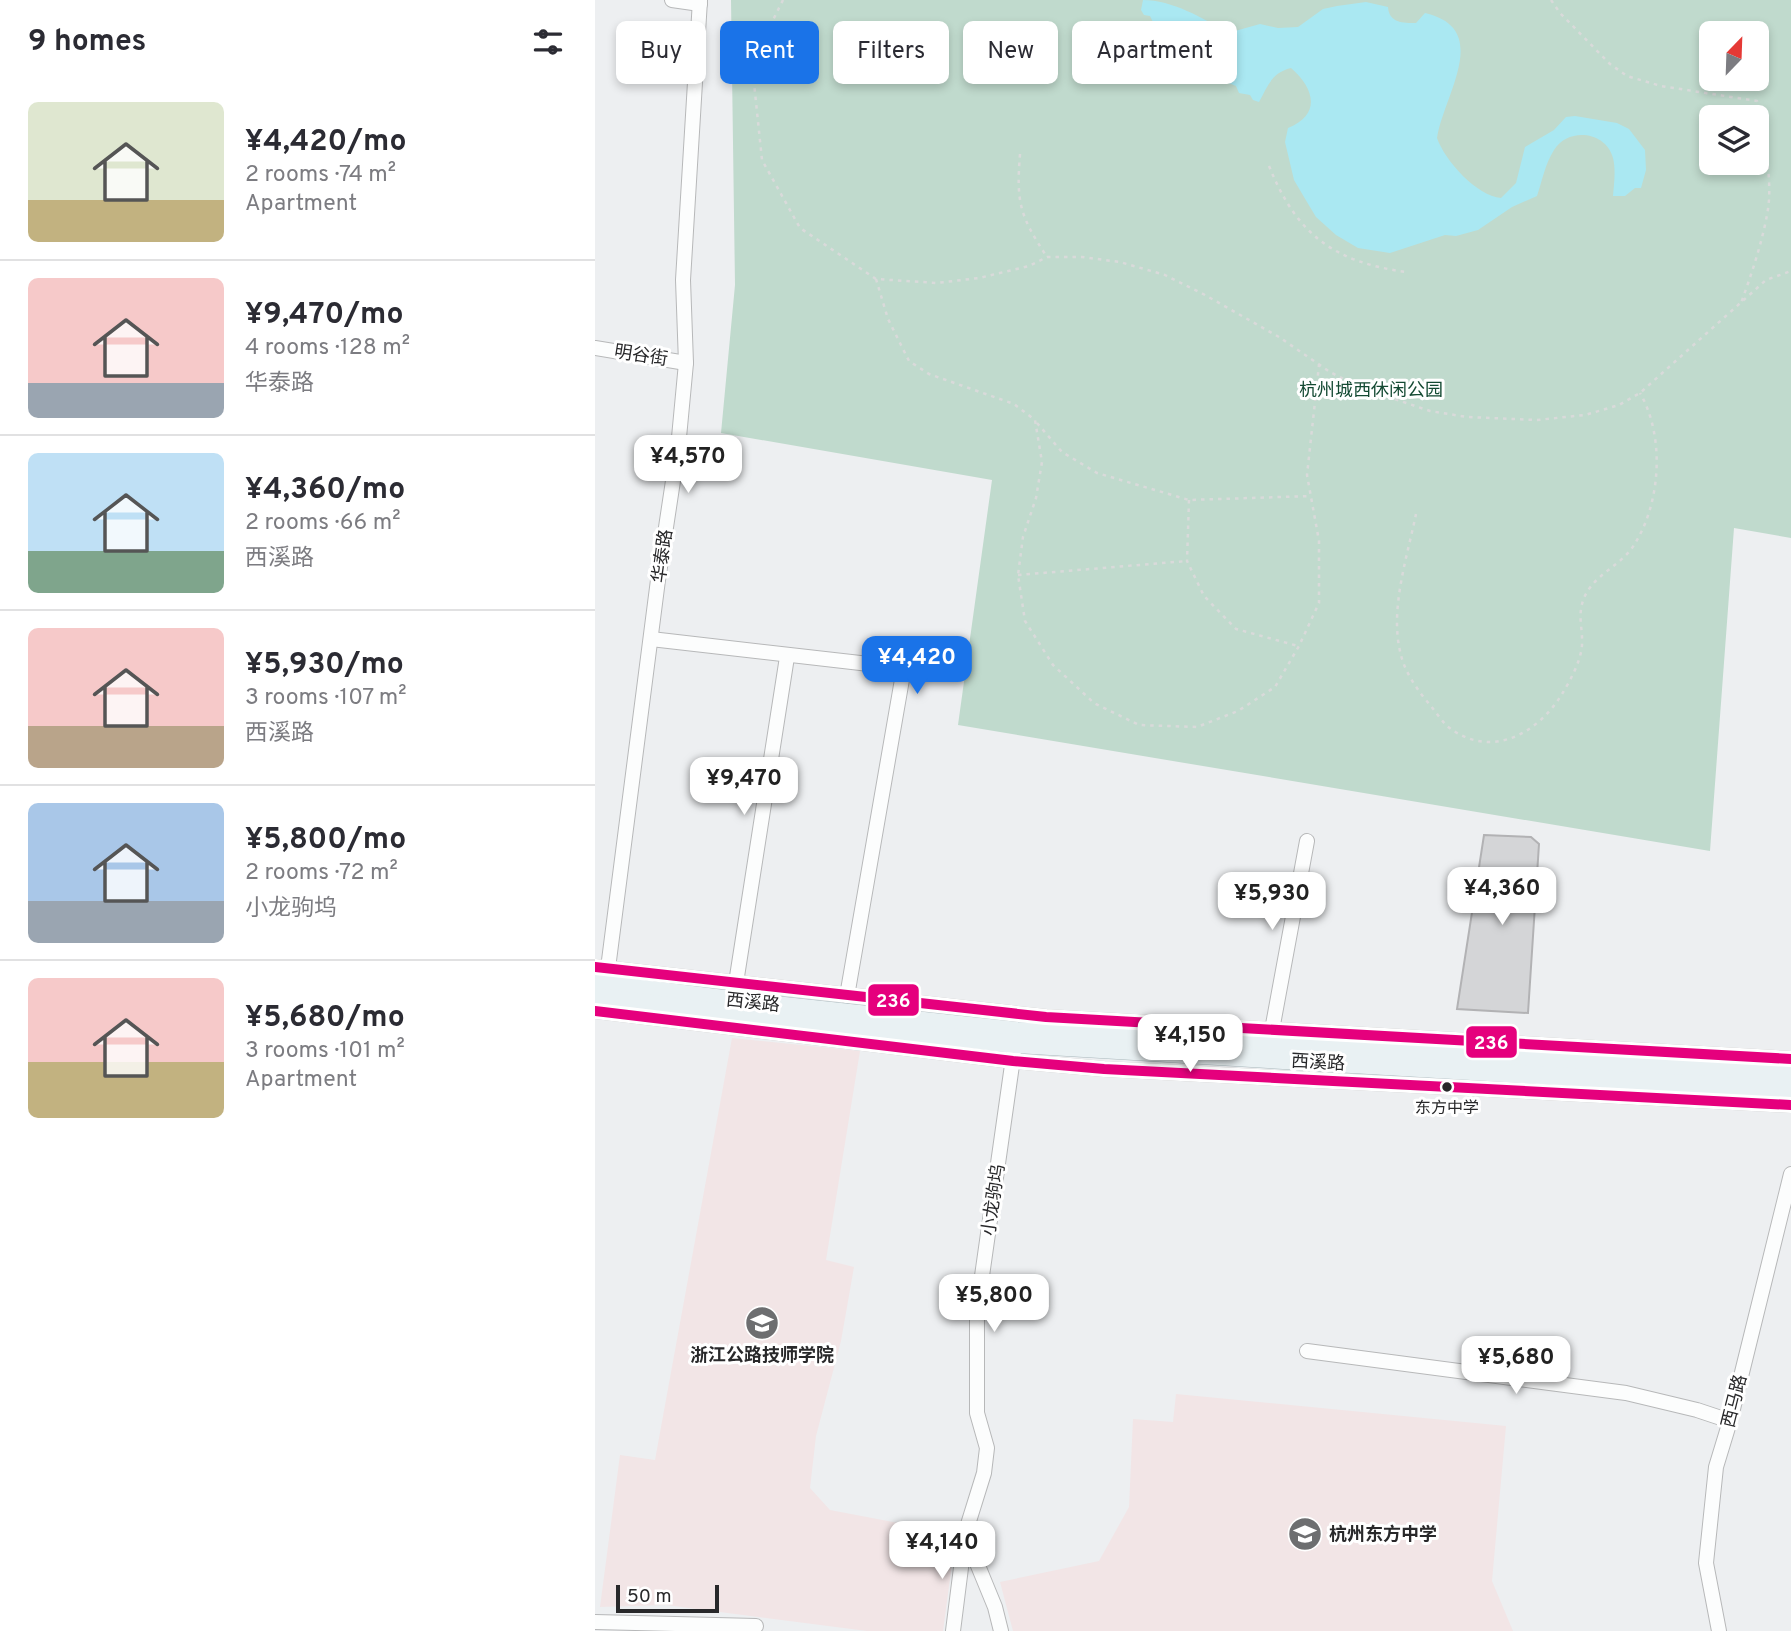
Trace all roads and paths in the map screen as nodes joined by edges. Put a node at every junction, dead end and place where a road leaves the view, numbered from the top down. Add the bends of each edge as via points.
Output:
1 (673, 0) edge
2 (783, 0) edge
3 (1551, 0) edge
4 (700, 2) edge
5 (1020, 154) dead end
6 (1269, 166) dead end
7 (1047, 257) junction
8 (1791, 271) edge
9 (1406, 272) dead end
10 (876, 279) junction
11 (1739, 306) junction
12 (595, 348) edge
13 (686, 363) junction
14 (1319, 365) junction
15 (1640, 393) junction
16 (1035, 420) junction
17 (1311, 496) junction
18 (1189, 499) junction
19 (1416, 514) dead end
20 (1188, 561) junction
21 (1018, 575) junction
22 (651, 639) junction
23 (1299, 646) junction
24 (786, 657) junction
25 (1307, 841) dead end
26 (600, 980) edge
27 (736, 983) junction
28 (847, 996) junction
29 (595, 1011) edge
30 (1272, 1030) junction
31 (1015, 1045) junction
32 (1791, 1059) edge
33 (1791, 1075) edge
34 (1791, 1090) edge
35 (1791, 1105) edge
36 (1791, 1174) edge
37 (1307, 1351) dead end
38 (1730, 1421) junction
39 (965, 1534) junction
40 (595, 1622) edge
41 (756, 1626) dead end
42 (953, 1631) edge
43 (1001, 1631) edge
44 (1719, 1631) edge

1 - 4 street
2 - 10 path via 754,83 762,160 800,228
3 - 11 path via 1610,64 1627,76 1757,101 1766,152 1768,207
4 - 13 street, 华泰路 via 683,281
5 - 7 path via 1020,211
6 - 9 path via 1291,208 1320,242 1354,260
7 - 10 path via 1030,266 937,284
7 - 14 path via 1121,262 1165,275 1245,317
8 - 11 path via 1766,280
10 - 16 path via 888,319 909,361 929,374 1014,404
11 - 15 path
12 - 13 street, 明谷街
13 - 22 street, 华泰路
14 - 15 path via 1359,387 1430,411 1467,417 1537,420 1585,415
14 - 17 path via 1307,475
15 - 19 path via 1650,410 1657,453 1643,524 1634,547 1596,579 1584,598 1579,621 1582,646 1562,695 1544,717 1504,742 1482,743 1448,726 1420,694 1401,656 1397,619
16 - 18 path via 1062,452 1097,473
16 - 21 path via 1042,462
17 - 18 path
17 - 23 path via 1319,541 1319,603
18 - 20 path
20 - 21 path
20 - 23 path via 1204,596 1236,629
21 - 23 path via 1024,621 1053,665 1094,703 1139,725 1197,727 1238,711 1275,687
22 - 24 street
22 - 26 street, 华泰路
24 - 27 street
24 - 28 street via 904,668
25 - 30 street
26 - 27 street, 西溪路
26 - 31 main road, 西溪路 via 747,1016
27 - 28 street, 西溪路
28 - 30 street, 西溪路 via 1046,1017
29 - 31 street, 西溪路
30 - 32 street, 西溪路
31 - 33 main road, 西溪路
31 - 34 main road, 西溪路
31 - 35 street, 西溪路 via 1117,1070
31 - 39 street, 小龙驹坞 via 977,1311 977,1413 987,1448 985,1473
36 - 38 street, 西马路
37 - 38 street via 1626,1393
38 - 44 street, 西马路 via 1716,1467 1706,1563
39 - 42 street, 小龙驹坞
39 - 43 street
40 - 41 street

